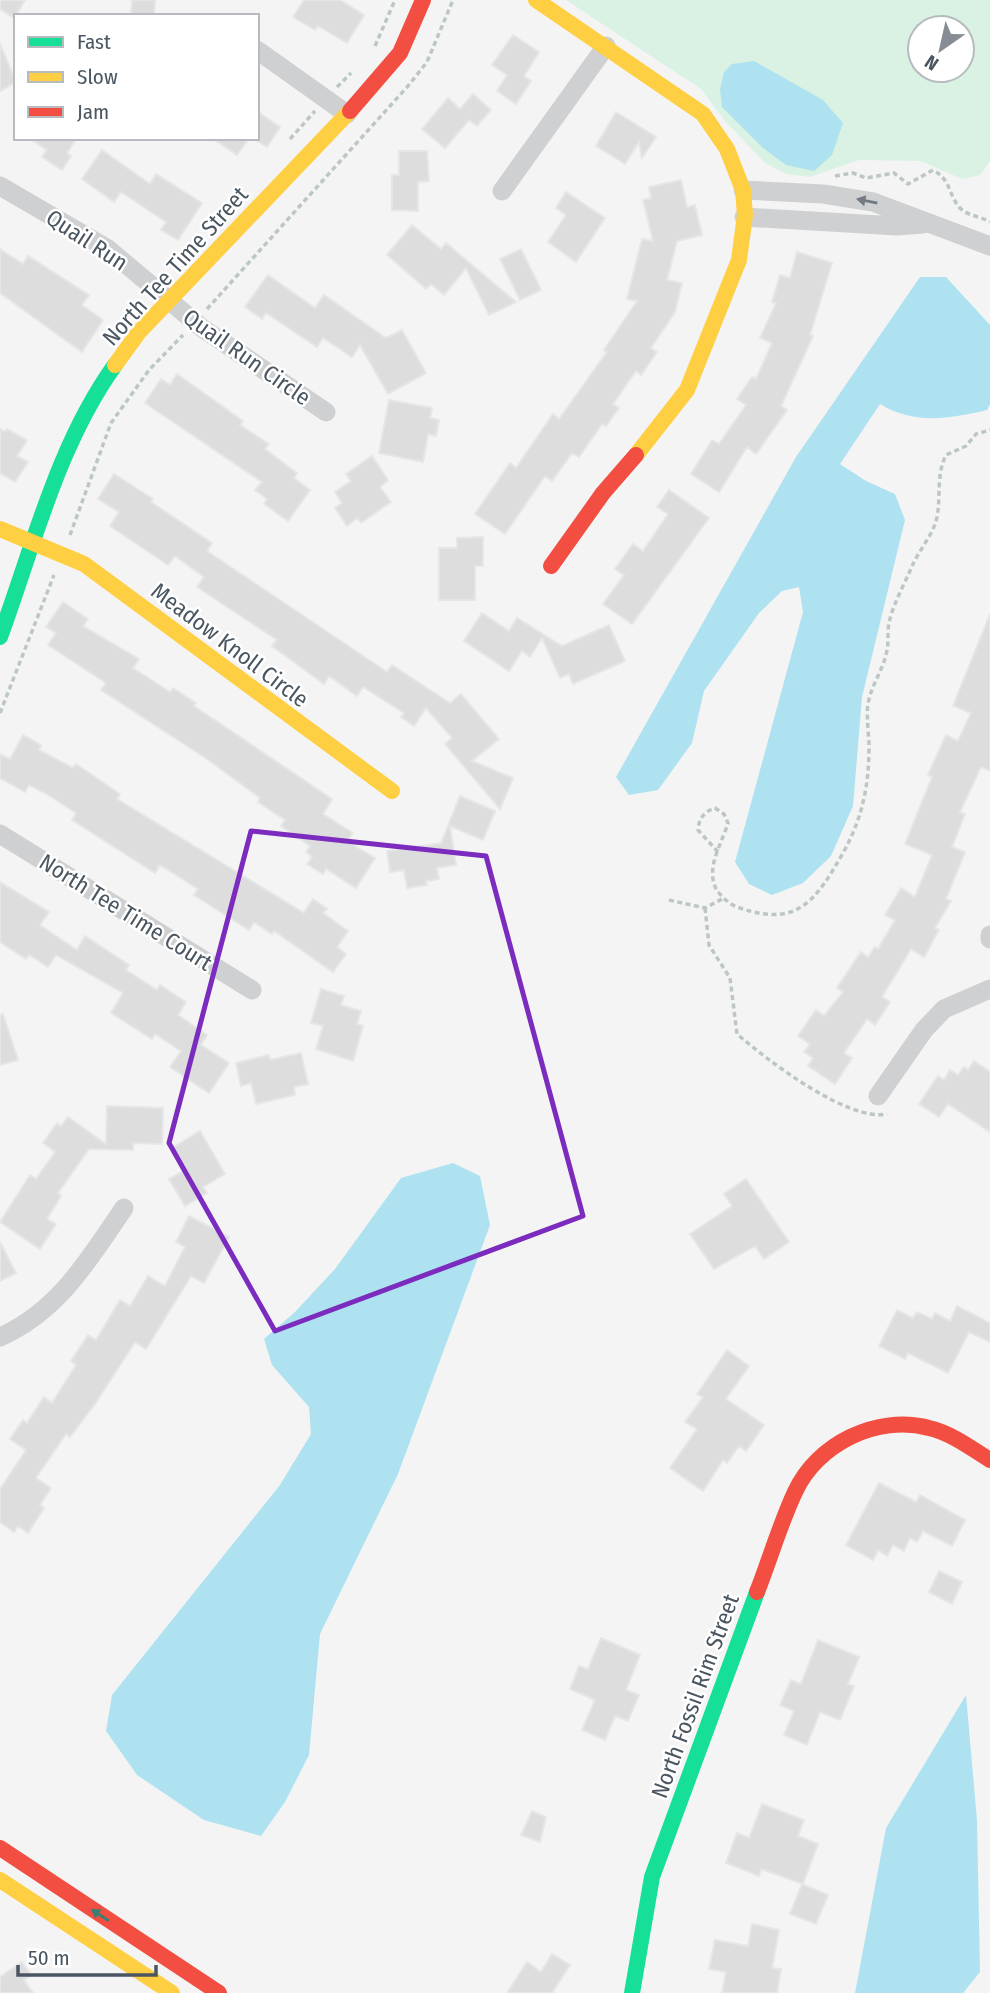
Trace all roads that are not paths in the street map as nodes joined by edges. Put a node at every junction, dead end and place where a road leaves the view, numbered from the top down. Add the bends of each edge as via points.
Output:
1 (423, 0) edge
2 (536, 0) edge
3 (607, 46) junction
4 (259, 51) edge
5 (347, 114) junction
6 (0, 186) edge
7 (743, 190) junction
8 (502, 191) dead end
9 (744, 217) junction
10 (931, 224) junction
11 (990, 246) edge
12 (170, 301) junction
13 (326, 412) dead end
14 (0, 529) edge
15 (37, 542) junction
16 (551, 566) dead end
17 (0, 637) edge
18 (392, 791) dead end
19 (0, 834) edge
20 (990, 989) edge
21 (252, 990) dead end
22 (878, 1096) dead end
23 (124, 1208) dead end
24 (0, 1337) edge
25 (990, 1460) edge
26 (0, 1848) edge
27 (17, 1860) junction
28 (1, 1882) edge
29 (172, 1993) edge
30 (219, 1993) edge
31 (632, 1993) edge

1 - 5 street, North Tee Time Street via 400,53
2 - 3 street
3 - 7 street via 703,114 727,149
3 - 8 street
4 - 5 street
5 - 12 street, North Tee Time Street
6 - 12 street, Quail Run via 108,249
7 - 9 street
10 -> 7 street via 873,202
9 - 10 street
9 - 16 street via 739,260 687,390
10 - 11 street
12 - 13 street, Quail Run Circle
12 - 15 street, North Tee Time Street via 139,332 86,414 58,476
14 - 15 street, Meadow Knoll Circle
15 - 17 street, North Tee Time Street
15 - 18 street, Meadow Knoll Circle via 104,578
19 - 21 street, North Tee Time Court
20 - 22 street via 944,1009
23 - 24 street via 57,1300
25 - 31 street, North Fossil Rim Street via 920,1425 882,1427 845,1437 805,1471 652,1877
26 - 27 street
27 - 28 street
30 -> 27 street
28 - 29 street

